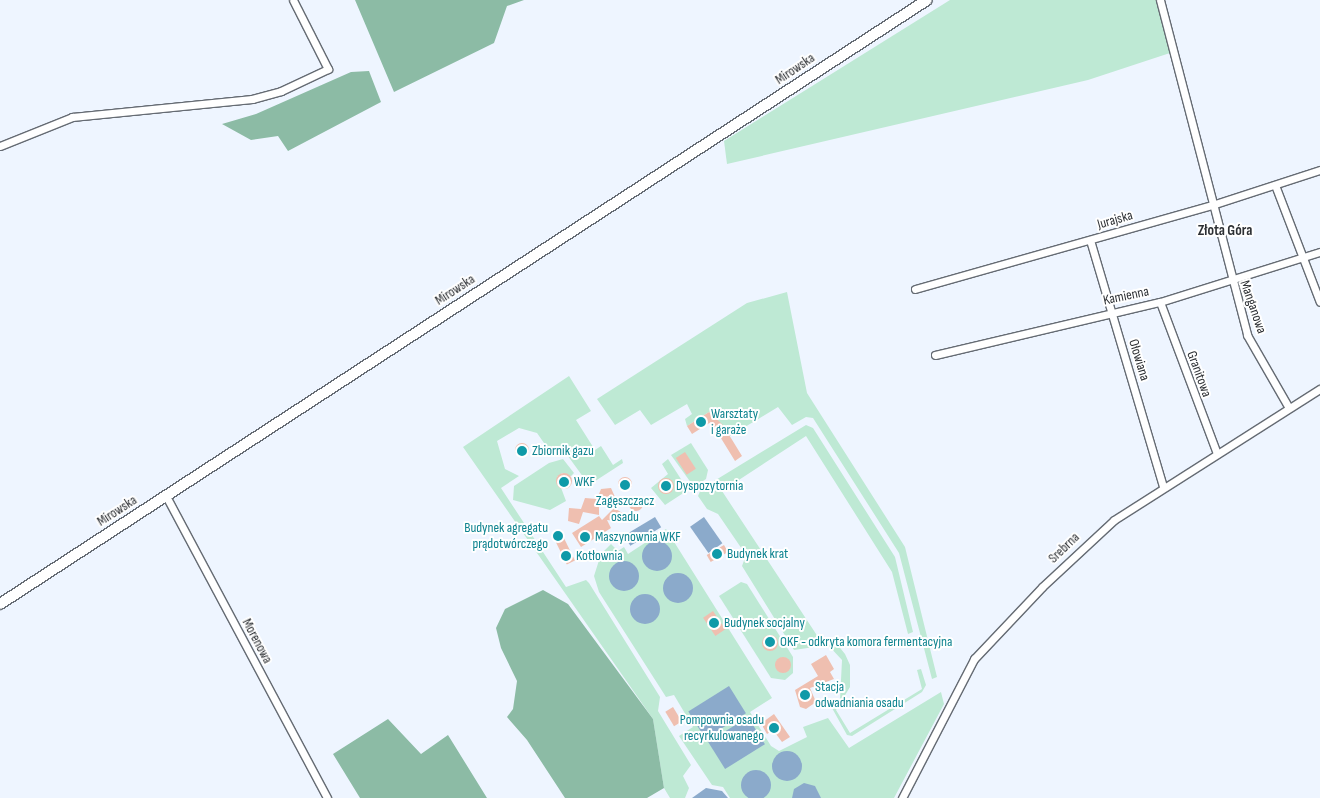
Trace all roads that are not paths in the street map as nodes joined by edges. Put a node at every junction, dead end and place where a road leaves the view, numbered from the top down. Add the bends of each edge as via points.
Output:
1 (293, 0) edge
2 (926, 0) edge
3 (1160, 0) edge
4 (1, 145) edge
5 (1320, 170) edge
6 (1275, 185) junction
7 (1212, 206) junction
8 (1090, 240) junction
9 (1320, 252) edge
10 (1305, 258) junction
11 (1231, 282) junction
12 (915, 289) dead end
13 (1160, 302) junction
14 (1320, 302) edge
15 (1112, 312) junction
16 (935, 355) dead end
17 (1320, 389) edge
18 (1289, 408) junction
19 (1217, 454) junction
20 (1163, 487) junction
21 (166, 496) junction
22 (0, 604) edge
23 (327, 798) edge
24 (902, 798) edge

1 - 4 street via 328,69 281,91 252,100 72,116
2 - 21 street, Mirowska
3 - 7 street, Manganowa via 1173,58 1191,111
5 - 6 street, Jurajska
6 - 7 street, Jurajska
6 - 10 street
7 - 8 street, Jurajska
7 - 11 street, Manganowa
8 - 12 street, Jurajska
8 - 15 street, Ołowiana
9 - 10 street, Kamienna
10 - 11 street, Kamienna
10 - 14 street
11 - 13 street, Kamienna
11 - 18 street, Manganowa via 1247,335
13 - 15 street, Kamienna
13 - 19 street, Granitowa
15 - 16 street, Kamienna
15 - 20 street, Ołowiana
17 - 18 street, Srebrna
18 - 19 street, Srebrna
19 - 20 street, Srebrna
20 - 24 street, Srebrna via 1102,529 974,659
21 - 22 street, Mirowska
21 - 23 street, Morenowa

